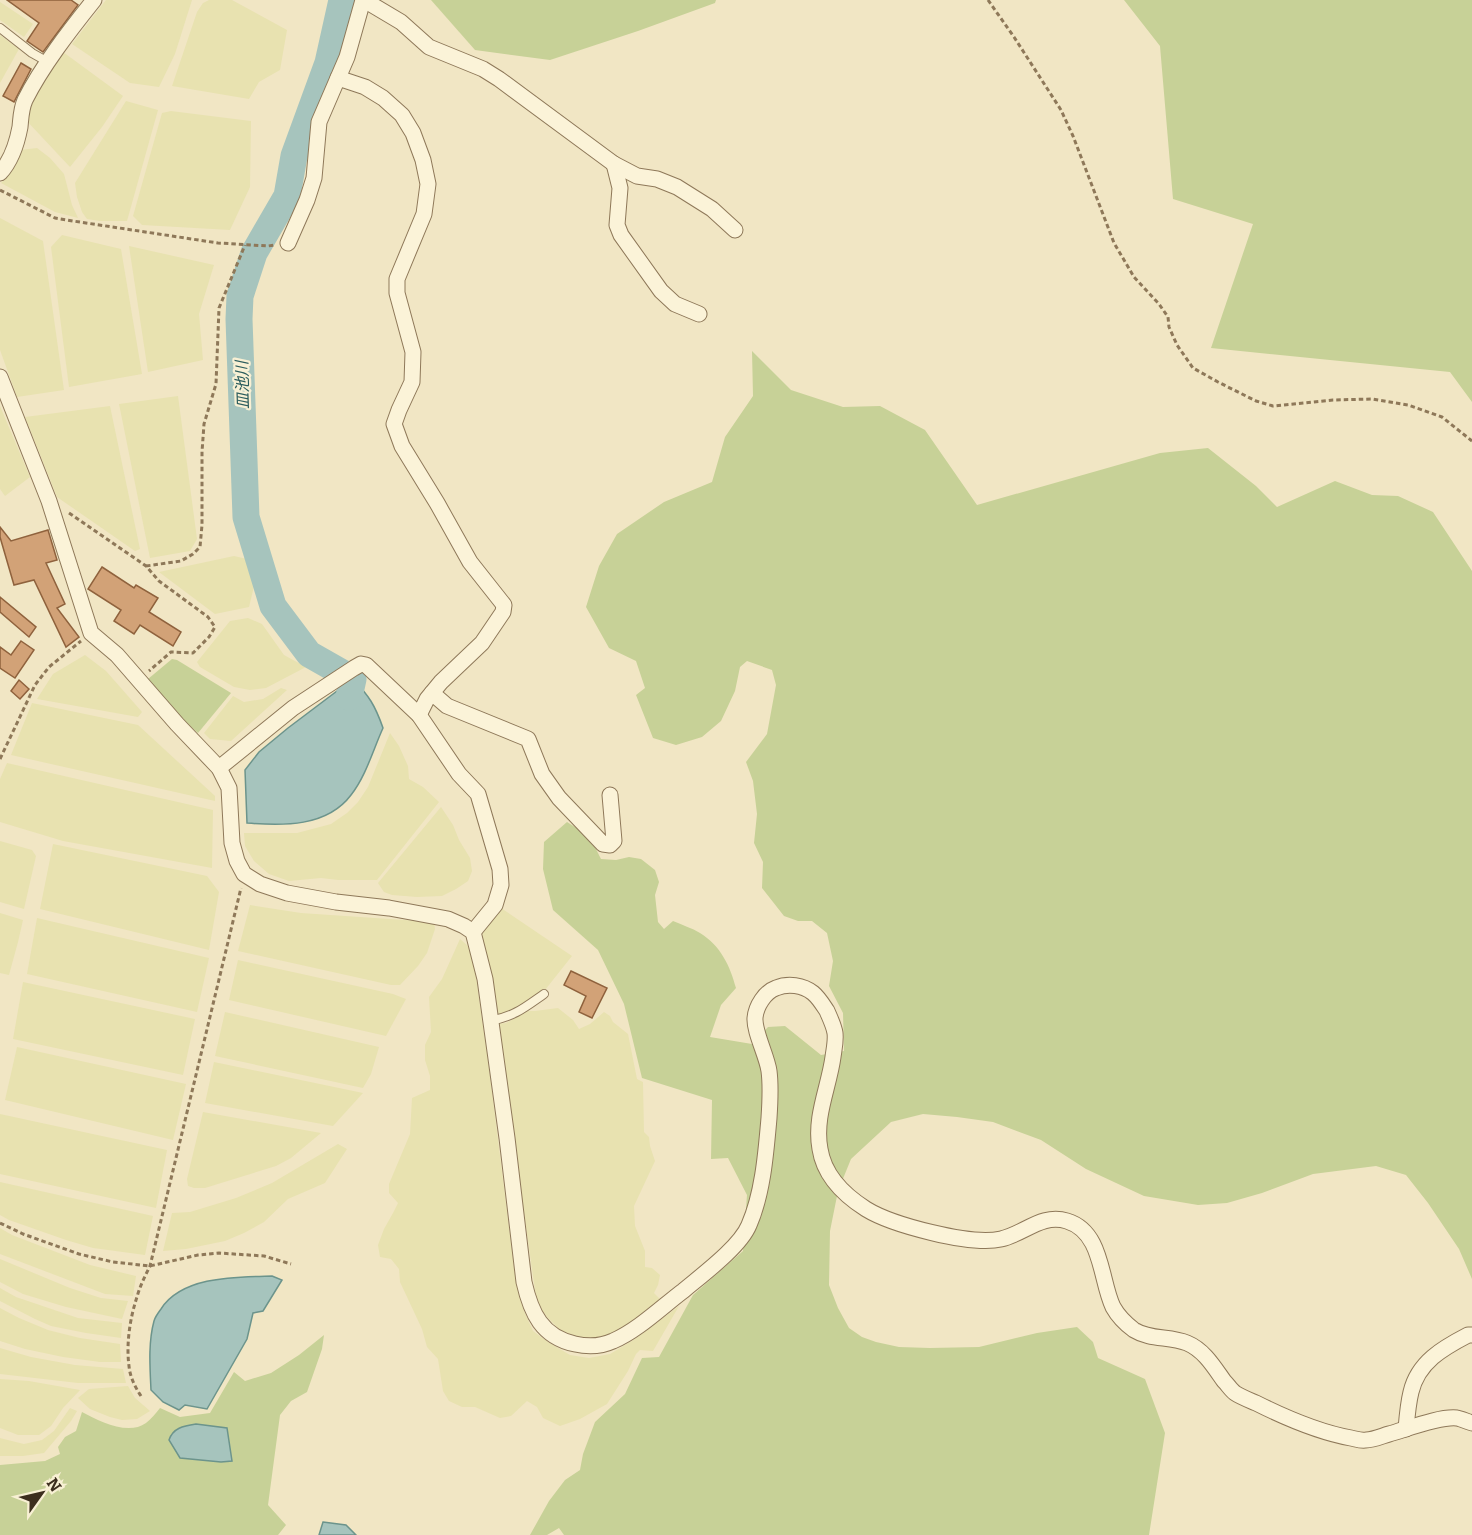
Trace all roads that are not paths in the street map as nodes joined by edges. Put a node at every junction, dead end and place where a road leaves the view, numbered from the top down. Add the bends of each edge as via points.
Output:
1 (94, 0) edge
2 (364, 0) edge
3 (0, 28) edge
4 (48, 63) junction
5 (338, 78) junction
6 (614, 164) junction
7 (0, 173) edge
8 (735, 230) dead end
9 (288, 243) dead end
10 (699, 314) dead end
11 (0, 377) edge
12 (432, 693) junction
13 (419, 715) junction
14 (219, 768) junction
15 (610, 795) dead end
16 (473, 932) junction
17 (544, 994) dead end
18 (490, 1021) junction
19 (1472, 1335) edge
20 (1472, 1423) edge
21 (1406, 1429) junction

1 - 4 street
2 - 5 street
2 - 6 street via 401,22 429,47 499,79
3 - 4 lane
4 - 7 street via 23,105 15,146
5 - 9 street via 319,122 314,178
5 - 12 street via 365,87 402,115 423,160 428,184 424,214 397,279 413,352 412,382 394,424 402,446 470,562 504,605 482,643
6 - 8 street via 637,176 677,187
6 - 10 street via 620,188 617,225 621,235 661,291 675,304
11 - 14 street via 49,501 91,633 117,655
12 - 13 street
12 - 15 street via 447,706 528,739 542,774 559,798 603,844 610,845 614,841
13 - 14 street via 361,664 292,708
13 - 16 street via 459,774 478,794 500,869 501,885 495,905
14 - 16 street via 230,788 232,843 244,874 287,893 448,919
16 - 18 street
17 - 18 lane via 508,1017
18 - 21 street via 528,1300 543,1327 564,1341 595,1346 628,1333 728,1252 747,1230 761,1182 770,1101 769,1070 754,1020 760,1001 773,989 802,986 824,1006 836,1036 818,1137 829,1174 849,1197 885,1219 924,1231 989,1241 1053,1219 1067,1221 1081,1227 1097,1253 1113,1307 1125,1323 1142,1335 1186,1343 1203,1352 1232,1392 1333,1434 1366,1440
19 - 21 street via 1444,1347 1423,1365 1411,1390
20 - 21 street via 1458,1418 1442,1419

